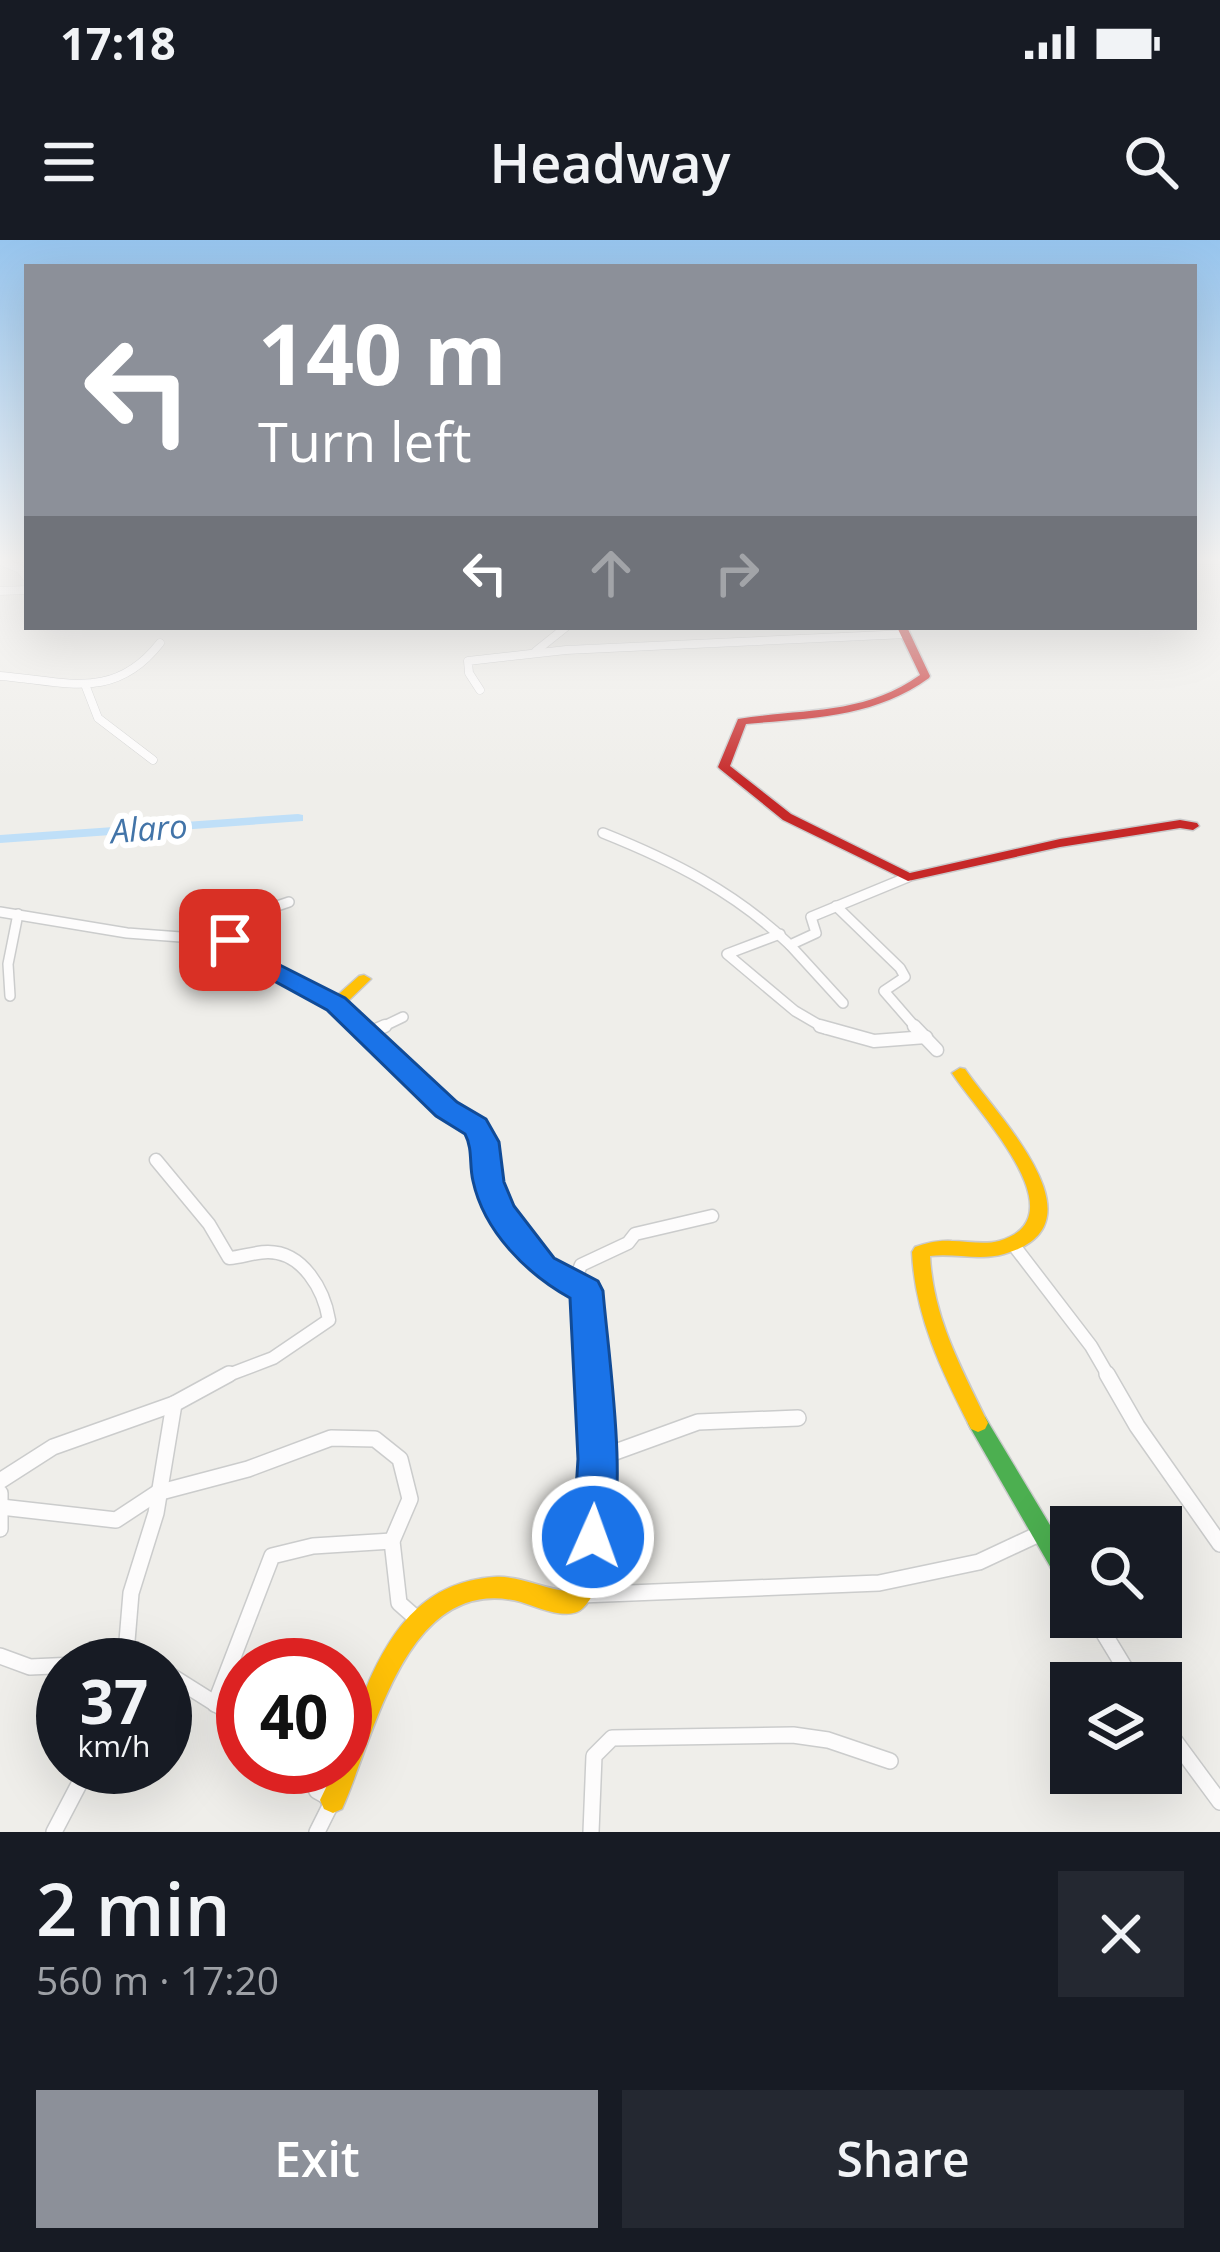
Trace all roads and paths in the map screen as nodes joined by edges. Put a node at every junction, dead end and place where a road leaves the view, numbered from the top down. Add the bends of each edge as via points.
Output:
1 (559, 632) edge
2 (882, 632) edge
3 (905, 632) edge
4 (160, 643) dead end
5 (533, 653) junction
6 (0, 676) edge
7 (86, 687) junction
8 (480, 690) dead end
9 (152, 760) dead end
10 (1193, 826) dead end
11 (603, 833) dead end
12 (908, 877) junction
13 (289, 902) dead end
14 (836, 906) junction
15 (0, 912) edge
16 (18, 914) junction
17 (780, 934) junction
18 (790, 945) junction
19 (230, 946) junction
20 (364, 979) dead end
21 (10, 996) dead end
22 (843, 1003) dead end
23 (336, 1004) junction
24 (403, 1017) dead end
25 (367, 1034) junction
26 (926, 1036) junction
27 (937, 1050) dead end
28 (960, 1073) dead end
29 (156, 1160) dead end
30 (712, 1216) dead end
31 (1012, 1243) junction
32 (574, 1283) junction
33 (174, 1405) junction
34 (798, 1418) dead end
35 (596, 1459) junction
36 (0, 1481) edge
37 (0, 1492) edge
38 (157, 1493) junction
39 (1, 1507) edge
40 (0, 1529) edge
41 (1039, 1534) junction
42 (392, 1541) junction
43 (1220, 1544) edge
44 (1050, 1550) edge
45 (581, 1595) junction
46 (416, 1618) junction
47 (128, 1638) edge
48 (0, 1656) edge
49 (36, 1667) edge
50 (192, 1689) edge
51 (215, 1703) joint
52 (1182, 1750) edge
53 (890, 1761) dead end
54 (73, 1794) edge
55 (322, 1794) edge
56 (333, 1800) junction
57 (1220, 1802) edge
58 (53, 1832) edge
59 (317, 1832) edge
60 (591, 1832) edge

1 - 5 street
2 - 5 street
3 - 12 street via 922,662 918,686 867,704 742,721 724,767 797,825
4 - 7 street via 126,679
5 - 8 street via 468,661
6 - 7 street
7 - 9 street via 98,718
10 - 12 street via 1060,843
11 - 17 street via 689,866
12 - 14 street
13 - 19 street via 241,918
14 - 18 street via 811,916 816,933
14 - 26 street via 900,968 905,977 884,991
15 - 16 street
16 - 19 street
16 - 21 street
17 - 18 street
17 - 26 street via 727,954 800,1018 855,1037
18 - 22 street
19 - 23 street
20 - 23 street
23 - 25 street
24 - 25 street
25 - 32 street via 446,1109 476,1126 501,1212 542,1267
26 - 27 street
28 - 31 street via 1042,1194 1042,1217
29 - 33 street via 229,1258 274,1251 291,1259 328,1308 328,1320 301,1341
30 - 32 street via 635,1234 581,1265
31 - 41 street via 930,1248 916,1265 946,1351
31 - 43 street via 1091,1346
32 - 35 street via 589,1298
33 - 36 street via 53,1447
33 - 38 street
34 - 35 street via 698,1422
35 - 45 street
37 - 39 street
38 - 39 street via 116,1520
38 - 42 street via 331,1438 375,1439 400,1459 410,1499
38 - 47 street
39 - 40 street
41 - 44 street
41 - 45 street via 979,1562 879,1583
42 - 46 street via 399,1603
42 - 51 street via 272,1556
45 - 46 street via 569,1604 486,1587
46 - 56 street via 371,1700
48 - 49 street
50 - 51 street
52 - 57 street
53 - 60 street via 825,1738 612,1738 593,1756
54 - 58 street
55 - 56 street
56 - 59 street

